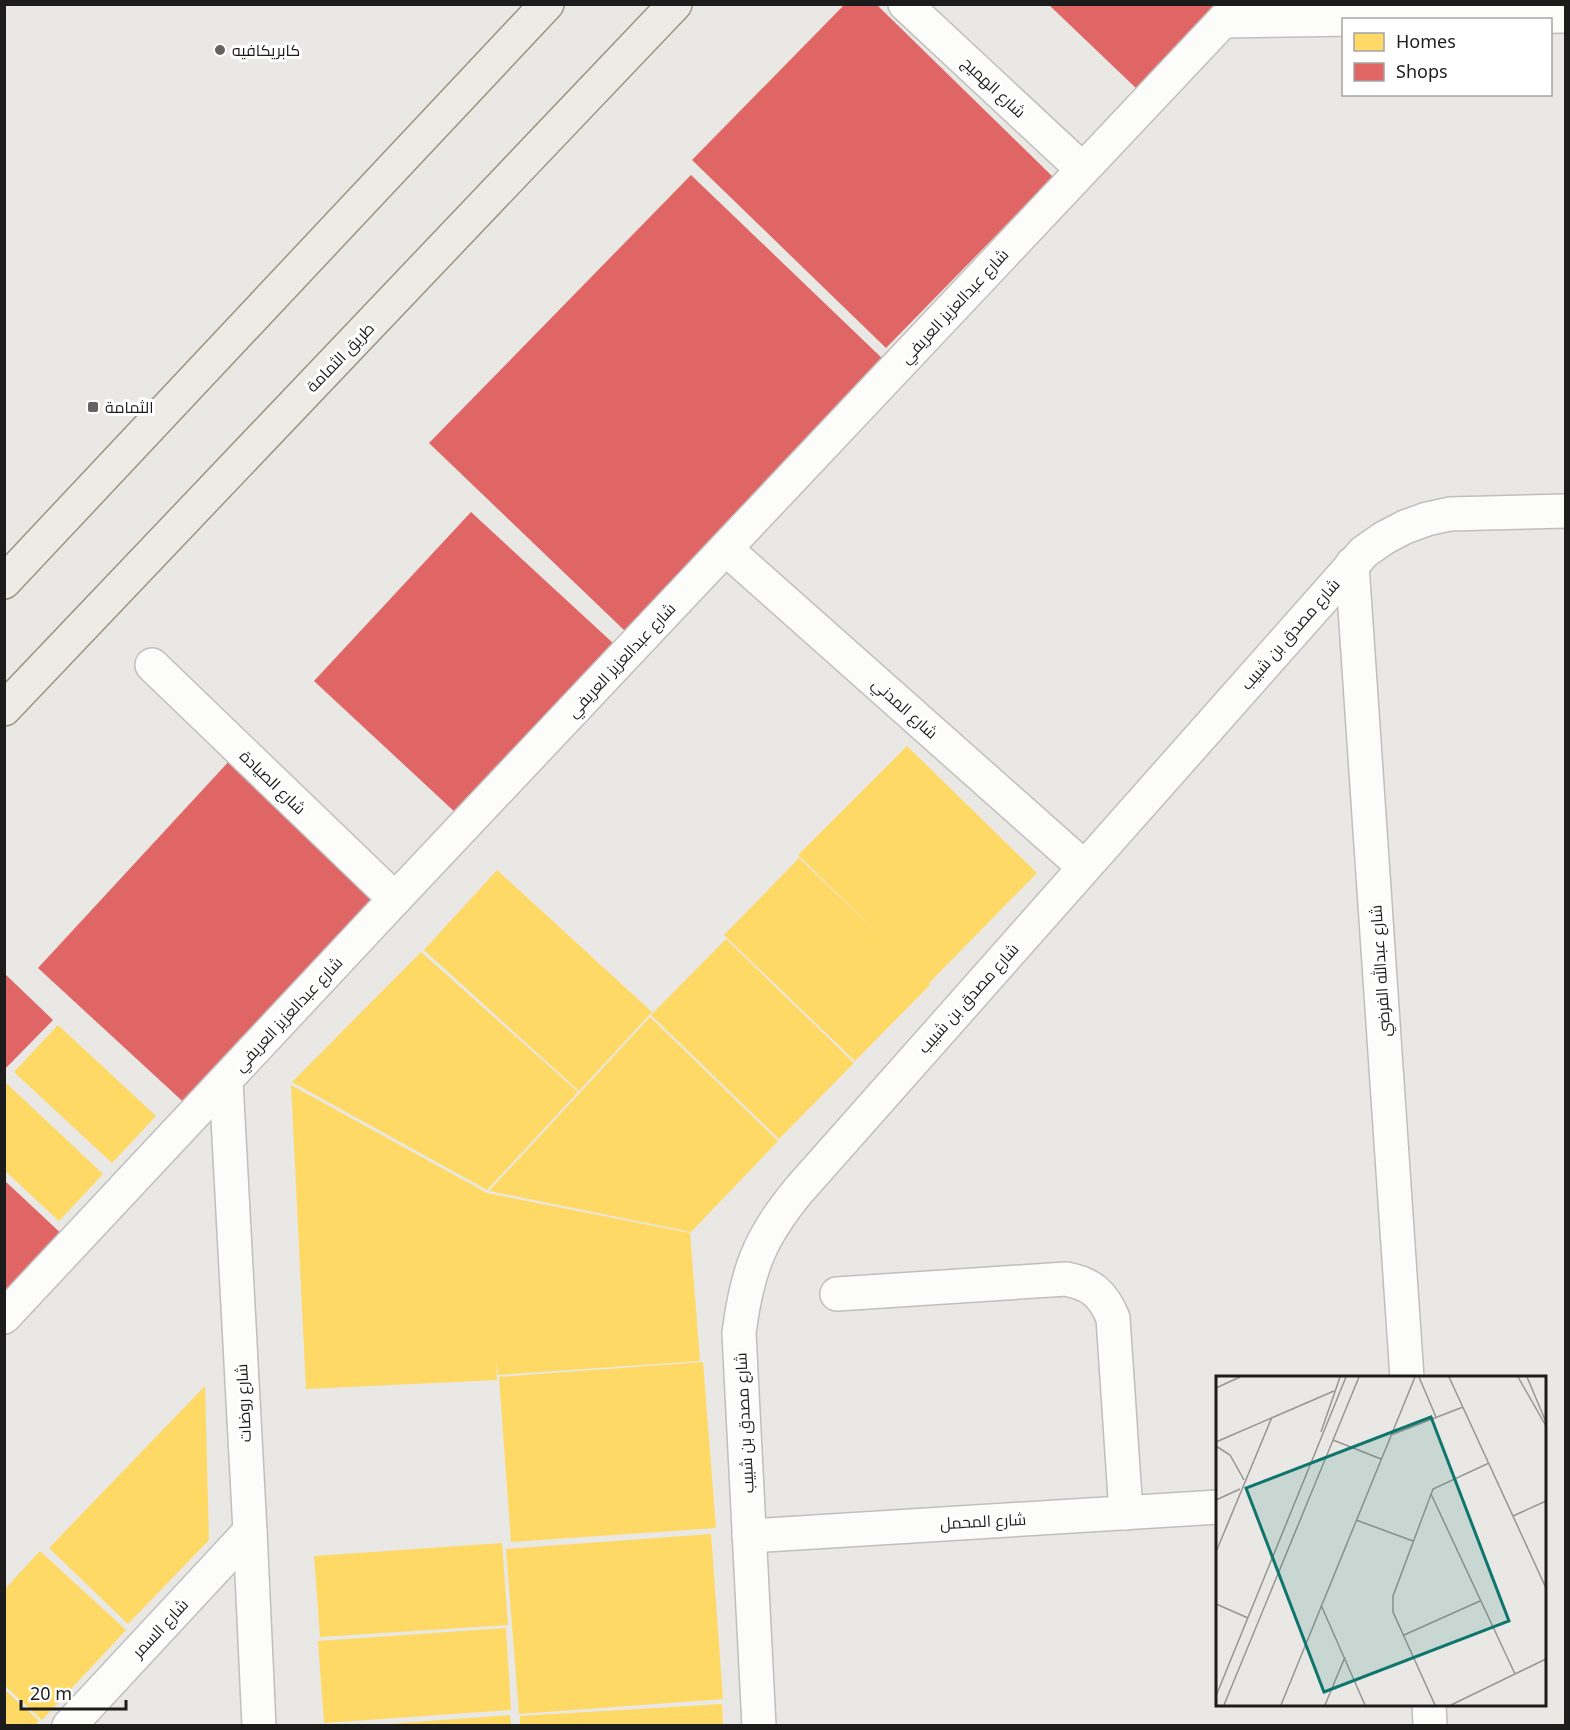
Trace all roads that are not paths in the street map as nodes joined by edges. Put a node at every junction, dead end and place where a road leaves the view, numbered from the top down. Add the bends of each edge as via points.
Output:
1 (547, 4) edge
2 (675, 4) edge
3 (905, 4) edge
4 (1231, 13) edge
5 (1566, 16) edge
6 (1082, 169) junction
7 (1566, 511) edge
8 (726, 549) junction
9 (1352, 564) junction
10 (4, 582) edge
11 (152, 665) dead end
12 (4, 709) edge
13 (1084, 867) junction
14 (395, 899) junction
15 (226, 1081) junction
16 (837, 1294) dead end
17 (4, 1317) edge
18 (1407, 1376) edge
19 (1216, 1507) edge
20 (1126, 1513) junction
21 (250, 1531) junction
22 (749, 1536) junction
23 (1429, 1706) edge
24 (69, 1725) edge
25 (259, 1725) edge
26 (759, 1725) edge
27 (1430, 1725) edge

1 - 10 main road
2 - 12 main road, طريق الثمامة
3 - 6 street, شارع الهميج
4 - 5 street
4 - 6 street, شارع عبدالعزيز العريفي
6 - 8 street, شارع عبدالعزيز العريفي
7 - 9 street, شارع مصدق بن شبيب via 1450,514 1427,519 1384,538
8 - 13 street, شارع المدني
8 - 14 street, شارع عبدالعزيز العريفي
9 - 13 street, شارع مصدق بن شبيب
9 - 18 street, شارع عبدالله الفرضي
11 - 14 street, شارع الصيادة
13 - 22 street, شارع مصدق بن شبيب via 799,1190 765,1237 753,1263 739,1333
14 - 15 street, شارع عبدالعزيز العريفي
15 - 17 street, شارع عبدالعزيز العريفي
15 - 21 street, شارع روضات
16 - 20 street via 1066,1279 1079,1281 1101,1295 1113,1318
19 - 20 street, شارع المحمل
20 - 22 street, شارع المحمل
21 - 24 street, شارع السمر
21 - 25 street, شارع روضات
22 - 26 street, شارع مصدق بن شبيب
23 - 27 street

